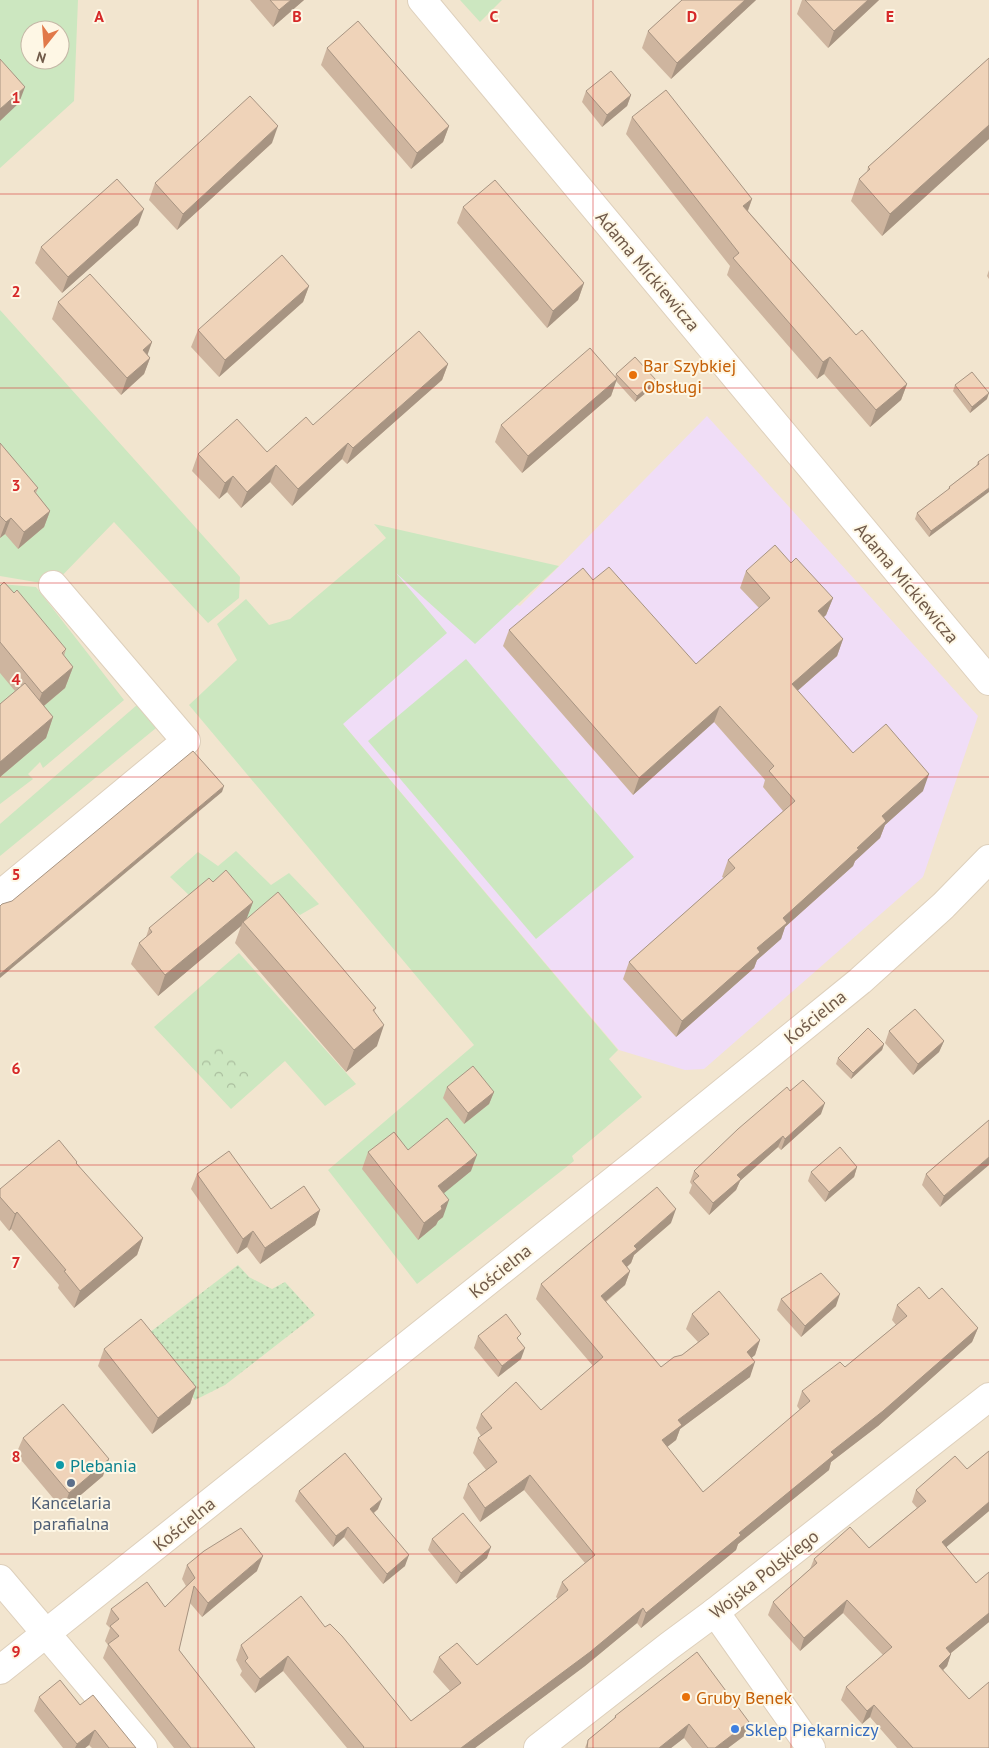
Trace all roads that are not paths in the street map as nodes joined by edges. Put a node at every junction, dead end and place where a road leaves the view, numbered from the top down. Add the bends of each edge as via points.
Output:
1 (422, 0) edge
2 (53, 586) dead end
3 (989, 681) edge
4 (989, 859) edge
5 (0, 895) edge
6 (989, 1397) edge
7 (0, 1579) edge
8 (715, 1612) junction
9 (47, 1634) junction
10 (0, 1670) edge
11 (142, 1748) edge
12 (538, 1748) edge
13 (811, 1748) edge

1 - 3 street, Adama Mickiewicza
2 - 5 street via 186,741
4 - 9 street, Kościelna via 943,906 860,981
6 - 8 street, Wojska Polskiego
7 - 9 street
8 - 12 street, Wojska Polskiego
8 - 13 street
9 - 10 street, Kościelna
9 - 11 street

